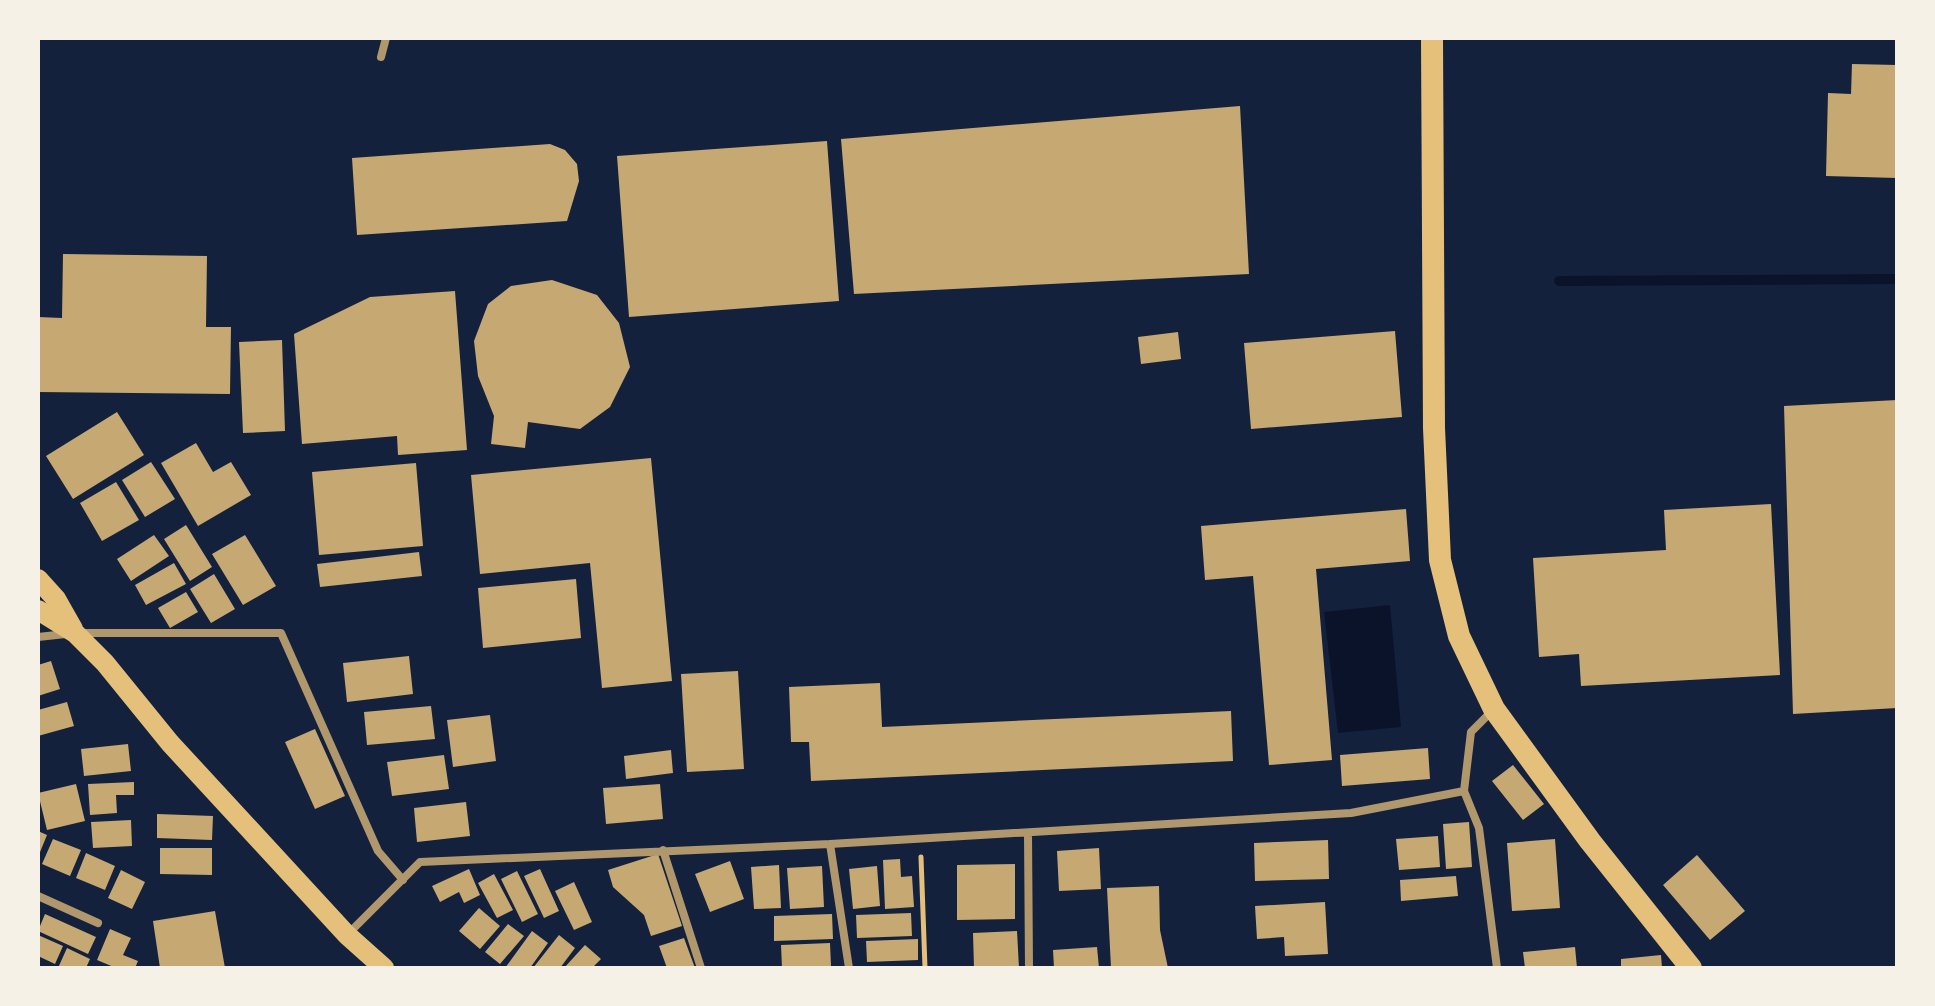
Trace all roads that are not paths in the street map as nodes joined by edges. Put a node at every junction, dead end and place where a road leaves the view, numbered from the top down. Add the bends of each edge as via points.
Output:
1 (386, 38) edge
2 (1432, 38) edge
3 (381, 57) dead end
4 (38, 579) edge
5 (38, 610) edge
6 (75, 633) junction
7 (38, 637) edge
8 (1494, 709) junction
9 (1464, 791) junction
10 (1028, 833) junction
11 (830, 844) junction
12 (663, 850) junction
13 (403, 880) junction
14 (38, 896) edge
15 (98, 923) dead end
16 (347, 935) junction
17 (384, 968) edge
18 (701, 968) edge
19 (849, 968) edge
20 (1029, 968) edge
21 (1497, 968) edge
22 (1691, 968) edge

1 - 3 street
2 - 8 highway via 1440,560 1459,636
4 - 6 main road
5 - 6 main road
6 - 7 street
6 - 13 street via 281,633 378,851
6 - 16 main road
8 - 9 street via 1471,732
8 - 22 highway
9 - 10 street via 1351,813
9 - 21 street via 1479,828
10 - 11 street
10 - 20 street
11 - 12 street
11 - 19 street
12 - 13 street via 420,862
12 - 18 street
13 - 16 street
14 - 15 street
16 - 17 main road

